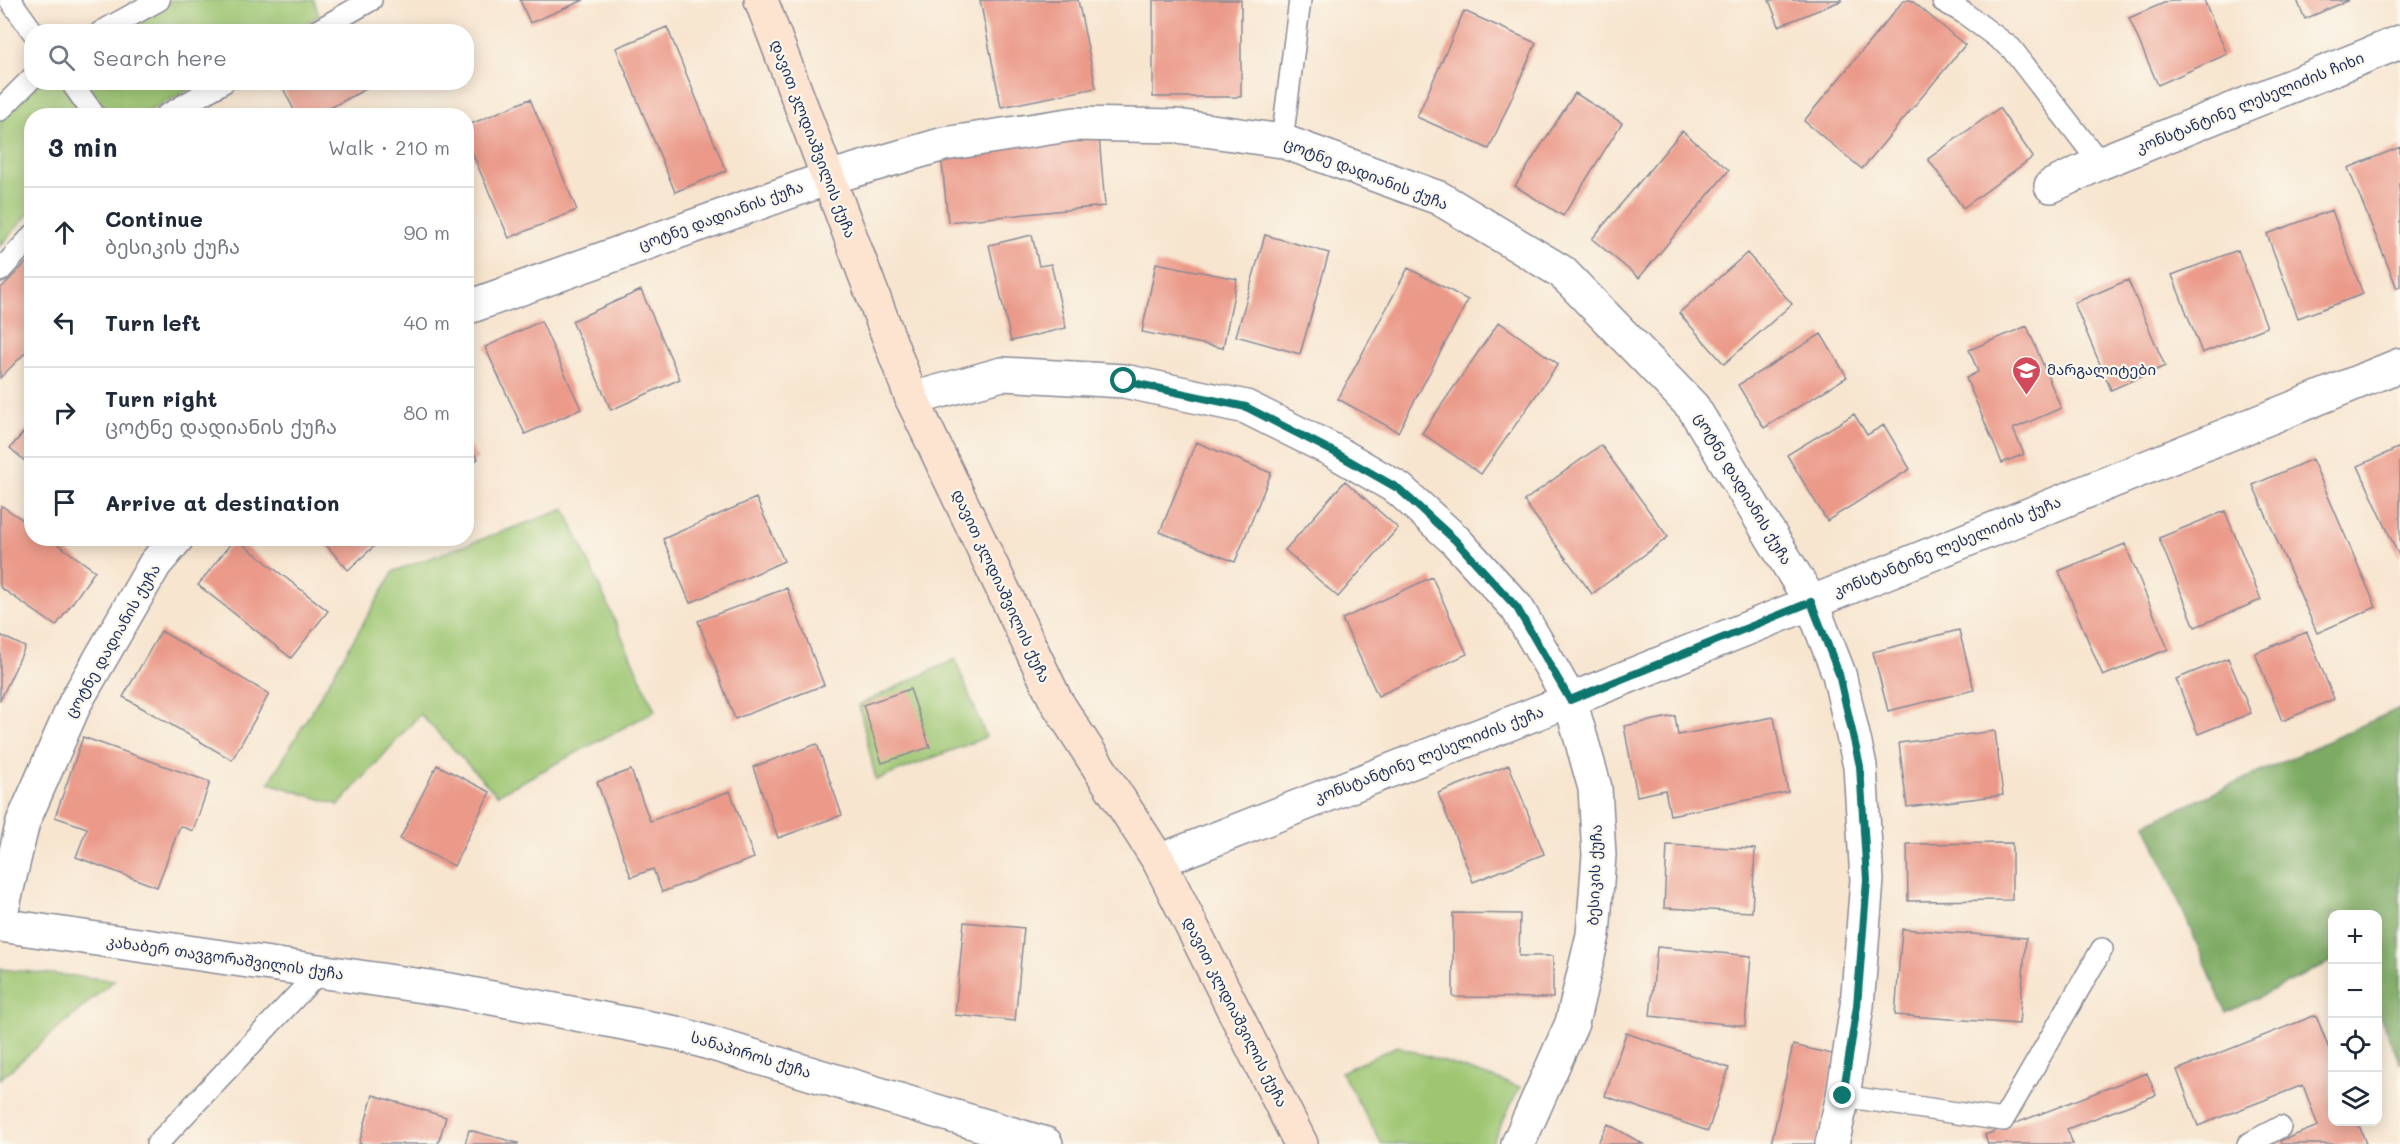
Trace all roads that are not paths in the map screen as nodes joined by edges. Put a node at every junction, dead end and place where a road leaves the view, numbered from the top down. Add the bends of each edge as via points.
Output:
1 (10, 0) edge
2 (159, 0) edge
3 (371, 0) edge
4 (761, 0) edge
5 (1300, 0) edge
6 (1943, 1) edge
7 (27, 24) edge
8 (115, 24) edge
9 (329, 24) edge
10 (2400, 42) edge
11 (24, 86) edge
12 (77, 90) edge
13 (210, 90) edge
14 (89, 108) edge
15 (179, 108) edge
16 (0, 110) edge
17 (1282, 141) junction
18 (2100, 164) junction
19 (828, 178) junction
20 (2051, 186) dead end
21 (24, 245) edge
22 (0, 271) edge
23 (474, 305) edge
24 (2400, 365) edge
25 (912, 399) junction
26 (170, 546) edge
27 (1811, 602) junction
28 (1570, 700) junction
29 (1159, 861) junction
30 (0, 918) edge
31 (0, 925) edge
32 (2102, 949) dead end
33 (320, 971) junction
34 (450, 990) joint
35 (1843, 1096) junction
36 (2280, 1127) dead end
37 (157, 1144) edge
38 (1046, 1144) edge
39 (1301, 1144) edge
40 (1518, 1144) edge
41 (1832, 1144) edge
42 (2248, 1144) edge

1 - 7 lane
2 - 8 lane
3 - 9 lane
4 - 19 main road, დავით კლდიაშვილის ქუჩა
5 - 17 lane
6 - 18 lane via 2011,48
10 - 18 street, კონსტანტინე ლესელიძის ჩიხი
11 - 16 lane
12 - 14 lane
13 - 15 lane
17 - 19 street, ცოტნე დადიანის ქუჩა via 1177,126 1075,124 944,144
17 - 27 street, ცოტნე დადიანის ქუჩა via 1439,198 1562,272 1693,407
18 - 20 street, კონსტანტინე ლესელიძის ჩიხი
19 - 23 street, ცოტნე დადიანის ქუჩა
19 - 25 main road, დავით კლდიაშვილის ქუჩა
21 - 22 lane
24 - 27 street, კონსტანტინე ლესელიძის ქუჩა
25 - 28 street, ბესიკის ქუჩა via 1002,374 1124,381 1246,407 1399,489 1455,540 1517,608
25 - 29 main road, დავით კლდიაშვილის ქუჩა via 1056,701
26 - 30 street, ცოტნე დადიანის ქუჩა via 155,564 76,701 23,822
27 - 28 street, კონსტანტინე ლესელიძის ქუჩა
27 - 35 street, ცოტნე დადიანის ქუჩა via 1839,674 1861,777 1867,880 1857,1006
28 - 29 street, კონსტანტინე ლესელიძის ქუჩა
28 - 40 street, ბესიკის ქუჩა via 1595,788 1599,855 1593,935 1572,1023
29 - 39 main road, დავით კლდიაშვილის ქუჩა
31 - 33 street, კახაბერ თავგორაშვილის ქუჩა
32 - 35 lane via 2003,1120
33 - 34 street, კახაბერ თავგორაშვილის ქუჩა
33 - 37 lane
34 - 38 street, სანაპიროს ქუჩა via 676,1033
35 - 41 street, ცოტნე დადიანის ქუჩა
36 - 42 lane

